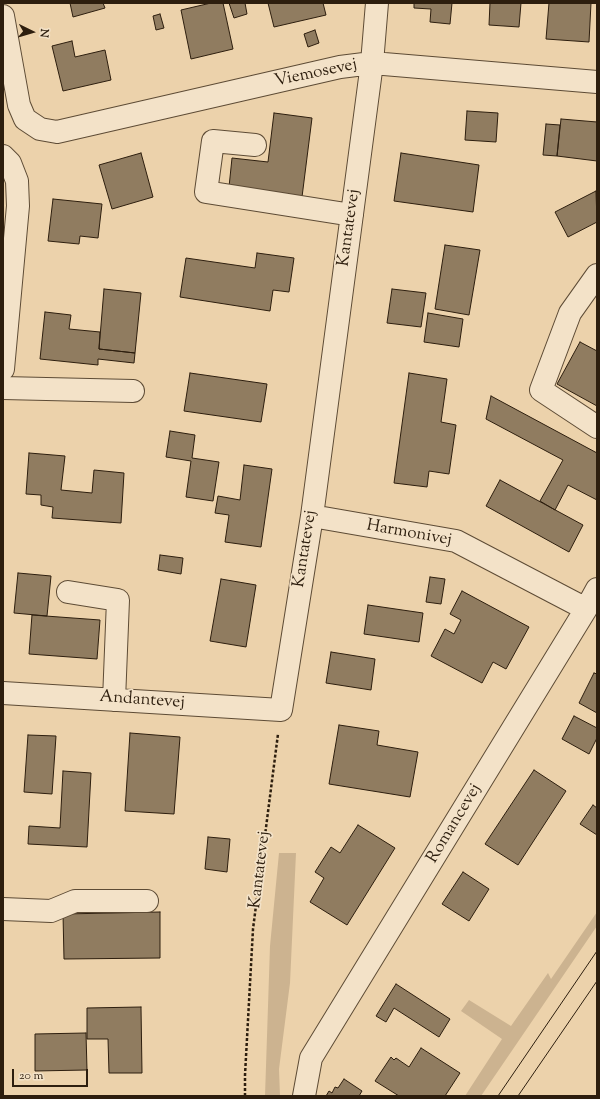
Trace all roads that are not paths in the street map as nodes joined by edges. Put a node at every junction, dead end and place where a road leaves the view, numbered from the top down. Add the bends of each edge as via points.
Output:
1 (377, 3) edge
2 (3, 16) edge
3 (372, 63) junction
4 (597, 82) edge
5 (255, 145) dead end
6 (3, 156) edge
7 (352, 215) junction
8 (597, 275) edge
9 (3, 369) edge
10 (3, 388) edge
11 (133, 391) dead end
12 (597, 426) edge
13 (312, 516) junction
14 (597, 589) edge
15 (68, 592) dead end
16 (586, 609) junction
17 (3, 693) edge
18 (114, 700) junction
19 (281, 710) joint
20 (147, 901) dead end
21 (3, 909) edge
22 (304, 1096) edge

1 - 3 street, Kantatevej
2 - 3 street, Viemosevej via 19,105 25,119 40,129 57,132 340,67
3 - 4 street, Viemosevej
3 - 7 street, Kantatevej
5 - 7 street via 213,141 206,192
6 - 9 street via 10,163 17,181 18,206
7 - 13 street, Kantatevej
8 - 12 street via 570,313 541,390
10 - 11 street
13 - 16 street, Harmonivej via 456,541
13 - 19 street, Kantatevej
14 - 16 street, Romancevej
15 - 18 street via 118,600
16 - 22 street, Romancevej via 311,1058
17 - 18 street, Andantevej
18 - 19 street, Andantevej
20 - 21 street via 75,901 51,911

